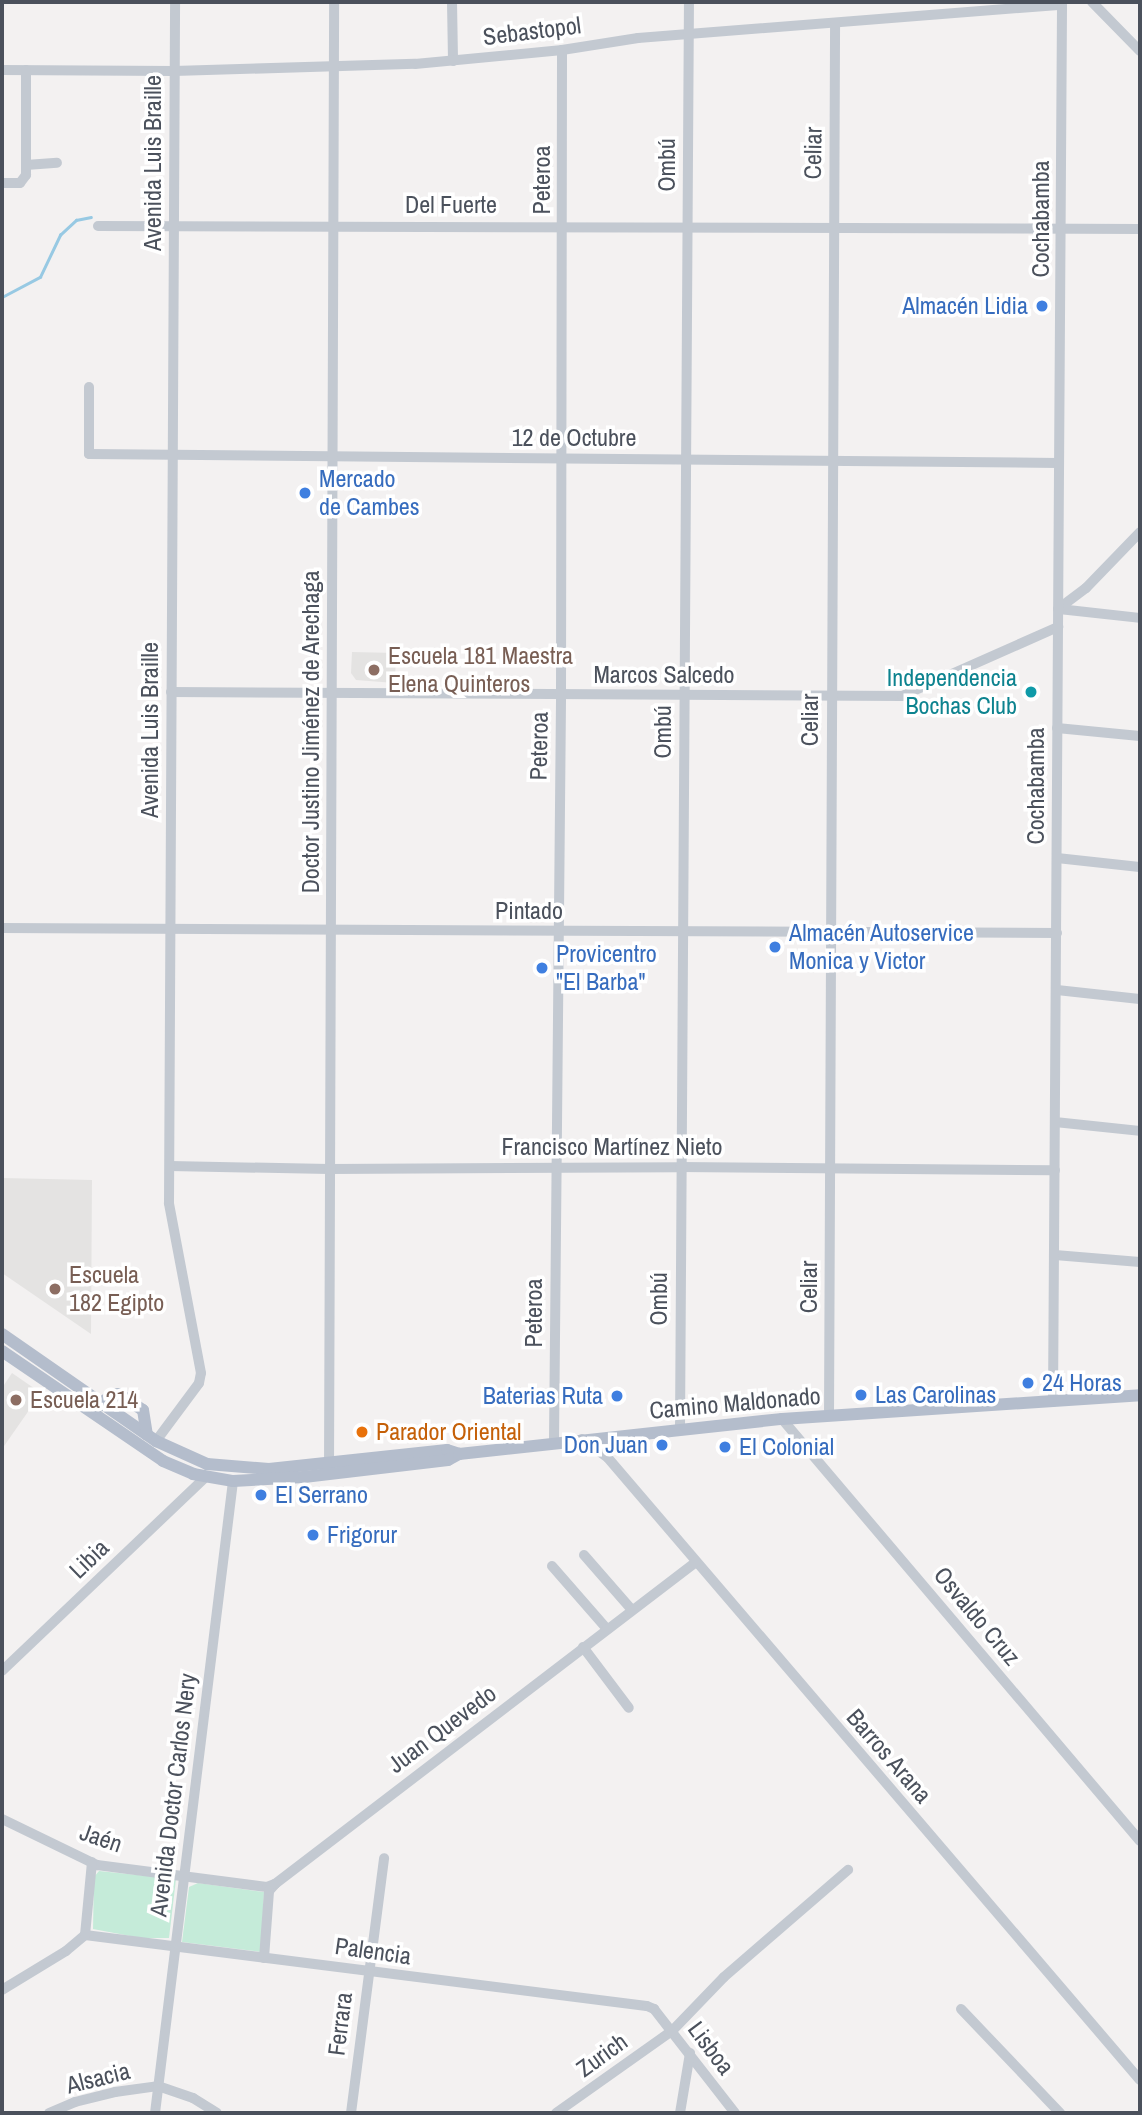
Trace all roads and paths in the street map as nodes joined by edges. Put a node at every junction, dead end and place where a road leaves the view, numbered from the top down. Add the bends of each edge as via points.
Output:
1 (175, 2) edge
2 (334, 2) edge
3 (453, 2) edge
4 (689, 2) edge
5 (1092, 2) edge
6 (1062, 3) edge
7 (835, 24) junction
8 (689, 35) junction
9 (562, 50) junction
10 (1140, 51) edge
11 (453, 61) junction
12 (333, 68) junction
13 (2, 70) edge
14 (26, 70) junction
15 (174, 71) junction
16 (57, 163) dead end
17 (26, 165) junction
18 (2, 183) edge
19 (174, 224) junction
20 (98, 226) dead end
21 (335, 226) junction
22 (563, 226) junction
23 (687, 226) junction
24 (833, 226) junction
25 (1062, 228) junction
26 (1140, 229) edge
27 (89, 387) dead end
28 (172, 457) junction
29 (332, 457) junction
30 (560, 458) junction
31 (686, 460) junction
32 (832, 461) junction
33 (1058, 463) junction
34 (1140, 532) edge
35 (1058, 609) junction
36 (1140, 618) edge
37 (1058, 627) junction
38 (171, 692) junction
39 (331, 694) junction
40 (561, 696) junction
41 (684, 696) junction
42 (832, 696) junction
43 (1057, 727) junction
44 (1140, 736) edge
45 (1057, 858) junction
46 (1140, 867) edge
47 (2, 928) edge
48 (170, 930) junction
49 (332, 932) junction
50 (557, 932) junction
51 (682, 933) junction
52 (831, 933) junction
53 (1057, 933) junction
54 (1057, 990) junction
55 (1140, 999) edge
56 (1055, 1122) junction
57 (1140, 1131) edge
58 (170, 1166) junction
59 (680, 1167) junction
60 (555, 1168) junction
61 (830, 1168) junction
62 (329, 1169) junction
63 (1055, 1170) junction
64 (1055, 1255) junction
65 (1140, 1262) edge
66 (2, 1334) edge
67 (2, 1351) edge
68 (1140, 1395) edge
69 (1053, 1402) junction
70 (96, 1408) junction
71 (829, 1416) junction
72 (782, 1419) junction
73 (680, 1429) junction
74 (617, 1435) junction
75 (152, 1438) junction
76 (582, 1439) junction
77 (554, 1443) junction
78 (608, 1458) junction
79 (328, 1468) junction
80 (205, 1478) junction
81 (233, 1481) junction
82 (584, 1555) dead end
83 (696, 1562) junction
84 (552, 1566) dead end
85 (632, 1610) junction
86 (607, 1629) junction
87 (583, 1647) junction
88 (2, 1671) edge
89 (629, 1708) dead end
90 (2, 1819) edge
91 (1140, 1840) edge
92 (384, 1858) dead end
93 (92, 1862) junction
94 (848, 1870) dead end
95 (185, 1876) junction
96 (275, 1884) junction
97 (86, 1935) junction
98 (176, 1947) junction
99 (264, 1958) junction
100 (368, 1971) junction
101 (2, 1990) edge
102 (654, 2009) joint
103 (961, 2009) dead end
104 (671, 2031) junction
105 (690, 2053) junction
106 (1140, 2080) edge
107 (158, 2086) junction
108 (49, 2113) edge
109 (155, 2113) edge
110 (217, 2113) edge
111 (351, 2113) edge
112 (556, 2113) edge
113 (680, 2113) edge
114 (735, 2113) edge
115 (1060, 2113) edge

1 - 15 street, Avenida Luis Braille
2 - 12 street, Doctor Justino Jiménez de Arechaga
3 - 11 street
4 - 8 street, Ombú
5 - 10 street
6 - 7 street, Sebastopol
6 - 25 street, Cochabamba
7 - 8 street, Sebastopol
7 - 24 street, Celiar
8 - 9 street, Sebastopol
8 - 23 street, Ombú
9 - 11 street, Sebastopol
9 - 22 street, Peteroa
11 - 12 street, Sebastopol
12 - 15 street, Sebastopol
12 - 21 street, Doctor Justino Jiménez de Arechaga
13 - 14 street, Sebastopol
14 - 15 street, Sebastopol
14 - 17 street
15 - 19 street, Avenida Luis Braille
16 - 17 street
17 - 18 street via 22,181
19 - 20 street, Del Fuerte
19 - 21 street, Del Fuerte
19 - 28 street, Avenida Luis Braille
21 - 22 street, Del Fuerte
21 - 29 street, Doctor Justino Jiménez de Arechaga
22 - 23 street, Del Fuerte
22 - 30 street, Peteroa
23 - 24 street, Del Fuerte
23 - 31 street, Ombú
24 - 25 street, Del Fuerte
24 - 32 street, Celiar
25 - 26 street, Del Fuerte
25 - 33 street, Cochabamba
27 - 28 street, 12 de Octubre via 89,454
28 - 29 street, 12 de Octubre
28 - 38 street, Avenida Luis Braille
29 - 30 street, 12 de Octubre
29 - 39 street, Doctor Justino Jiménez de Arechaga
30 - 31 street, 12 de Octubre
30 - 40 street, Peteroa
31 - 32 street, 12 de Octubre
31 - 41 street, Ombú
32 - 33 street, 12 de Octubre
32 - 42 street, Celiar
33 - 35 street, Cochabamba
34 - 35 street via 1086,588
35 - 36 street
35 - 37 street, Cochabamba
37 - 42 street, Marcos Salcedo via 911,693
37 - 43 street, Cochabamba
38 - 39 street, Marcos Salcedo
38 - 48 street, Avenida Luis Braille
39 - 40 street, Marcos Salcedo
39 - 49 street, Doctor Justino Jiménez de Arechaga
40 - 41 street, Marcos Salcedo
40 - 50 street, Peteroa
41 - 42 street, Marcos Salcedo
41 - 51 street, Ombú
42 - 52 street, Celiar
43 - 44 street
43 - 45 street, Cochabamba
45 - 46 street
45 - 53 street, Cochabamba
47 - 48 street, Pintado
48 - 49 street, Pintado
48 - 58 street, Avenida Luis Braille
49 - 50 street, Pintado
49 - 62 street, Doctor Justino Jiménez de Arechaga
50 - 51 street, Pintado
50 - 60 street, Peteroa
51 - 52 street, Pintado
51 - 59 street, Ombú
52 - 53 street, Pintado
52 - 61 street, Celiar
53 - 54 street, Cochabamba
54 - 55 street
54 - 56 street, Cochabamba
56 - 57 street
56 - 63 street, Cochabamba
58 - 62 street, Francisco Martínez Nieto
58 - 75 street, Avenida Luis Braille via 169,1203 201,1373 199,1383
59 - 60 street, Francisco Martínez Nieto
59 - 61 street, Francisco Martínez Nieto
59 - 73 street, Ombú
60 - 62 street, Francisco Martínez Nieto
60 - 77 street, Peteroa
61 - 63 street, Francisco Martínez Nieto
61 - 71 street, Celiar
62 - 79 street, Doctor Justino Jiménez de Arechaga
63 - 64 street, Cochabamba
64 - 65 street
64 - 69 street, Cochabamba
66 - 70 main road, Camino Maldonado
67 - 70 main road, Camino Maldonado
68 - 69 main road, Camino Maldonado
69 - 71 main road, Camino Maldonado
70 - 75 main road via 115,1394 128,1400 146,1415
70 - 80 main road, Camino Maldonado via 163,1461
71 - 72 main road, Camino Maldonado
72 - 73 main road, Camino Maldonado
72 - 91 street, Osvaldo Cruz
73 - 74 main road, Camino Maldonado
74 - 76 main road, Camino Maldonado
74 - 78 street via 609,1444
75 - 79 main road, Camino Maldonado via 186,1457 218,1467
76 - 77 main road, Camino Maldonado
76 - 78 street, Barros Arana
77 - 79 main road, Camino Maldonado via 459,1454 448,1460
78 - 83 street, Barros Arana
79 - 81 main road, Camino Maldonado
80 - 81 main road, Camino Maldonado
80 - 88 street, Libia
81 - 95 street, Avenida Doctor Carlos Nery
82 - 85 street
83 - 85 street, Juan Quevedo
83 - 106 street, Barros Arana
84 - 86 street
85 - 86 street, Juan Quevedo
86 - 87 street, Juan Quevedo
87 - 89 street
87 - 96 street, Juan Quevedo
90 - 93 street, Jaén
92 - 100 street, Ferrara
93 - 95 street, Jaén
93 - 97 street
94 - 104 street, Zurich via 724,1978
95 - 96 street, Jaén
95 - 98 street, Avenida Doctor Carlos Nery
96 - 99 street via 269,1891
97 - 98 street, Palencia
97 - 101 street
98 - 99 street, Palencia
98 - 107 street, Avenida Doctor Carlos Nery
99 - 100 street, Palencia
100 - 102 street, Palencia
100 - 111 street, Ferrara
102 - 104 street, Lisboa
103 - 115 street
104 - 105 street, Lisboa
104 - 112 street, Zurich
105 - 113 street
105 - 114 street, Lisboa
107 - 108 street, Alsacia via 115,2092
107 - 109 street, Avenida Doctor Carlos Nery
107 - 110 street via 193,2098

